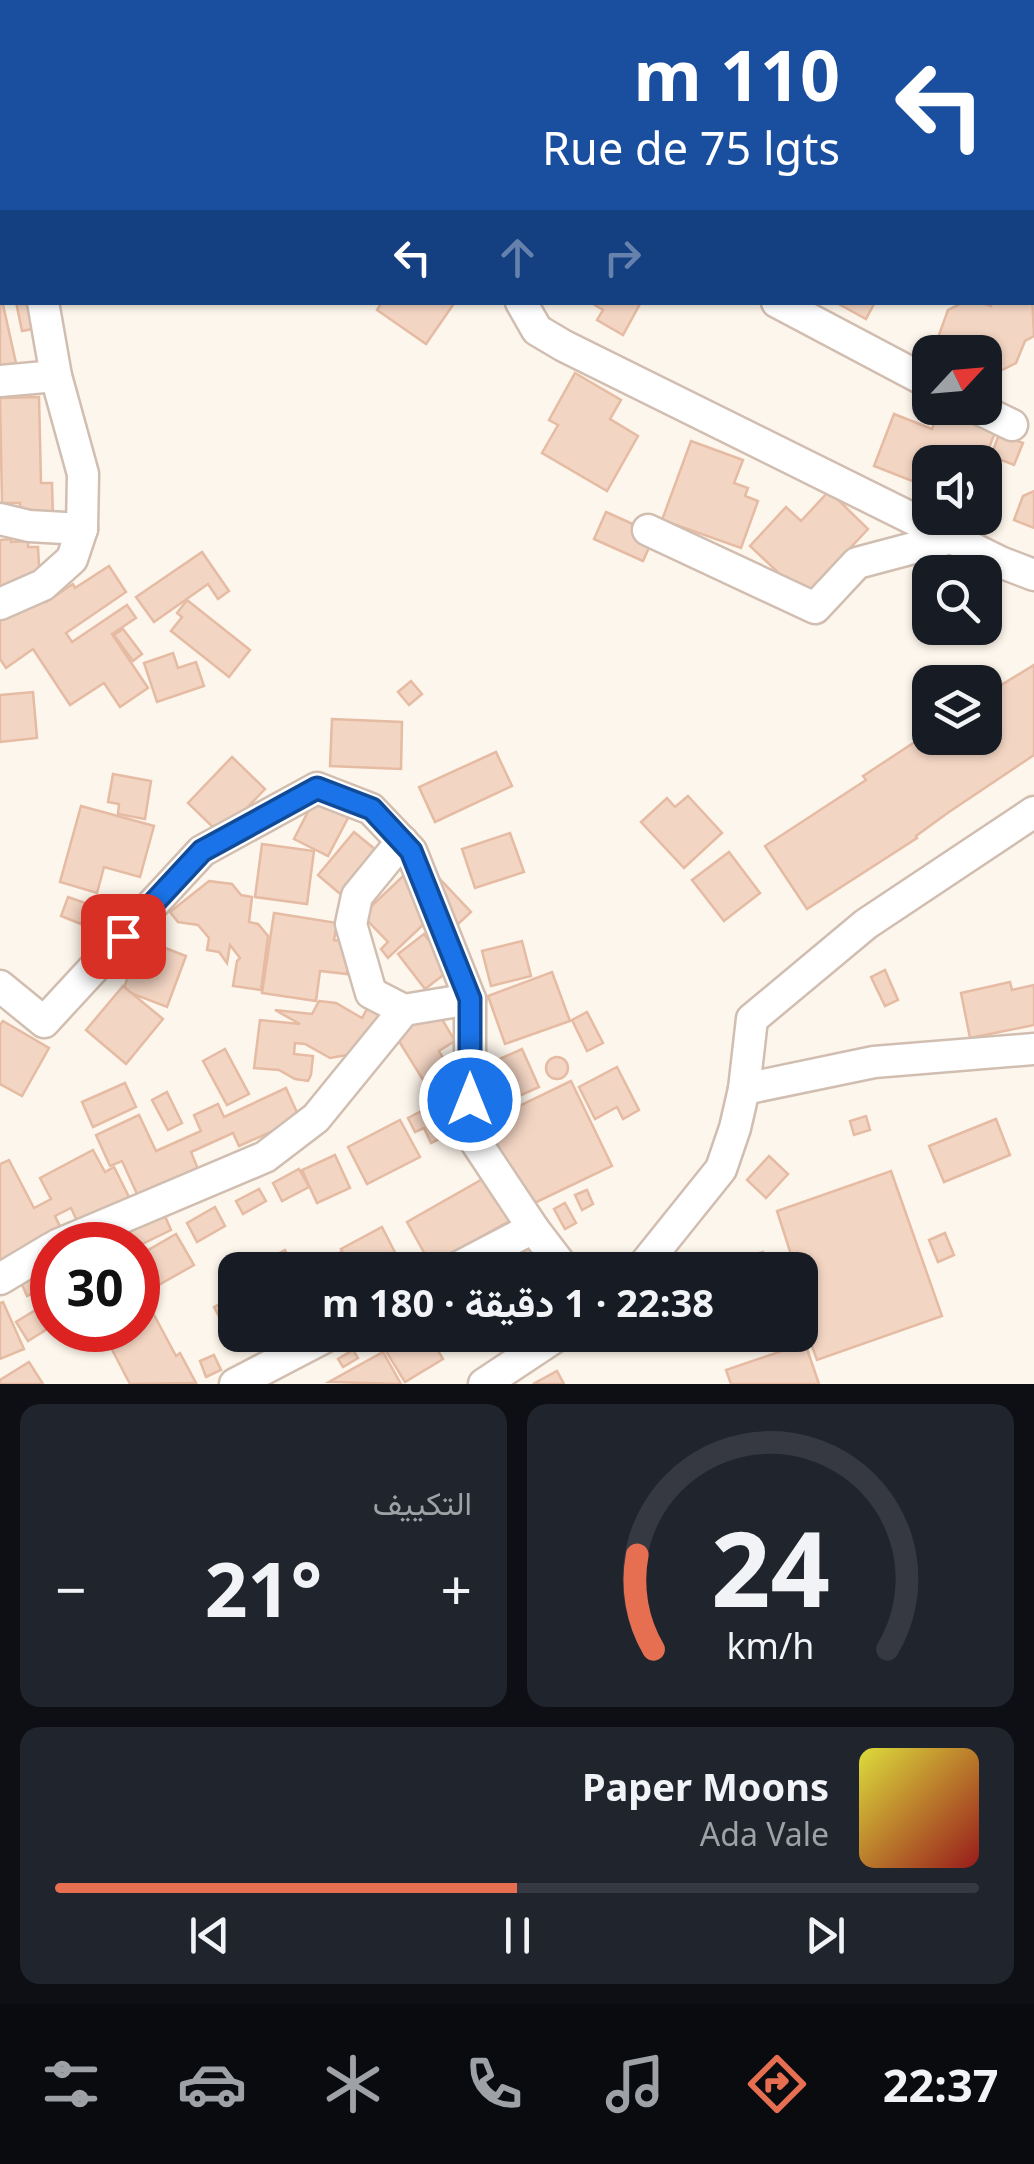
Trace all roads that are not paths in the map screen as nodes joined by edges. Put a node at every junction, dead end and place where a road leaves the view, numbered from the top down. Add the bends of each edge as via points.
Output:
1 (44, 305) edge
2 (523, 305) edge
3 (784, 305) edge
4 (912, 373) edge
5 (56, 376) junction
6 (0, 381) edge
7 (1002, 421) edge
8 (1012, 426) dead end
9 (0, 519) edge
10 (82, 529) junction
11 (648, 530) dead end
12 (951, 538) junction
13 (1034, 576) edge
14 (0, 604) edge
15 (1034, 812) edge
16 (402, 841) junction
17 (0, 986) edge
18 (470, 999) junction
19 (404, 1010) junction
20 (1034, 1049) edge
21 (744, 1090) junction
22 (112, 1222) edge
23 (534, 1228) junction
24 (488, 1252) edge
25 (551, 1252) edge
26 (654, 1252) edge
27 (30, 1261) edge
28 (0, 1278) edge
29 (295, 1352) edge
30 (532, 1352) edge
31 (234, 1384) edge
32 (484, 1384) edge

1 - 5 street
2 - 12 street via 536,330 564,346
3 - 4 street
5 - 6 street
5 - 10 street via 82,474
7 - 8 street
9 - 10 street
10 - 14 street via 72,559 43,585
11 - 12 street via 815,608 857,563
12 - 13 street
15 - 21 street via 866,924 752,1019
16 - 17 street via 372,809 317,788 202,851 44,1022
16 - 18 street
16 - 19 street via 357,896 351,924 371,993
18 - 19 street
18 - 23 street via 470,1133
19 - 22 street via 316,1118 265,1158
20 - 21 street via 874,1062
21 - 26 street via 721,1169
23 - 24 street
23 - 25 street
27 - 28 street
29 - 31 street
30 - 32 street

